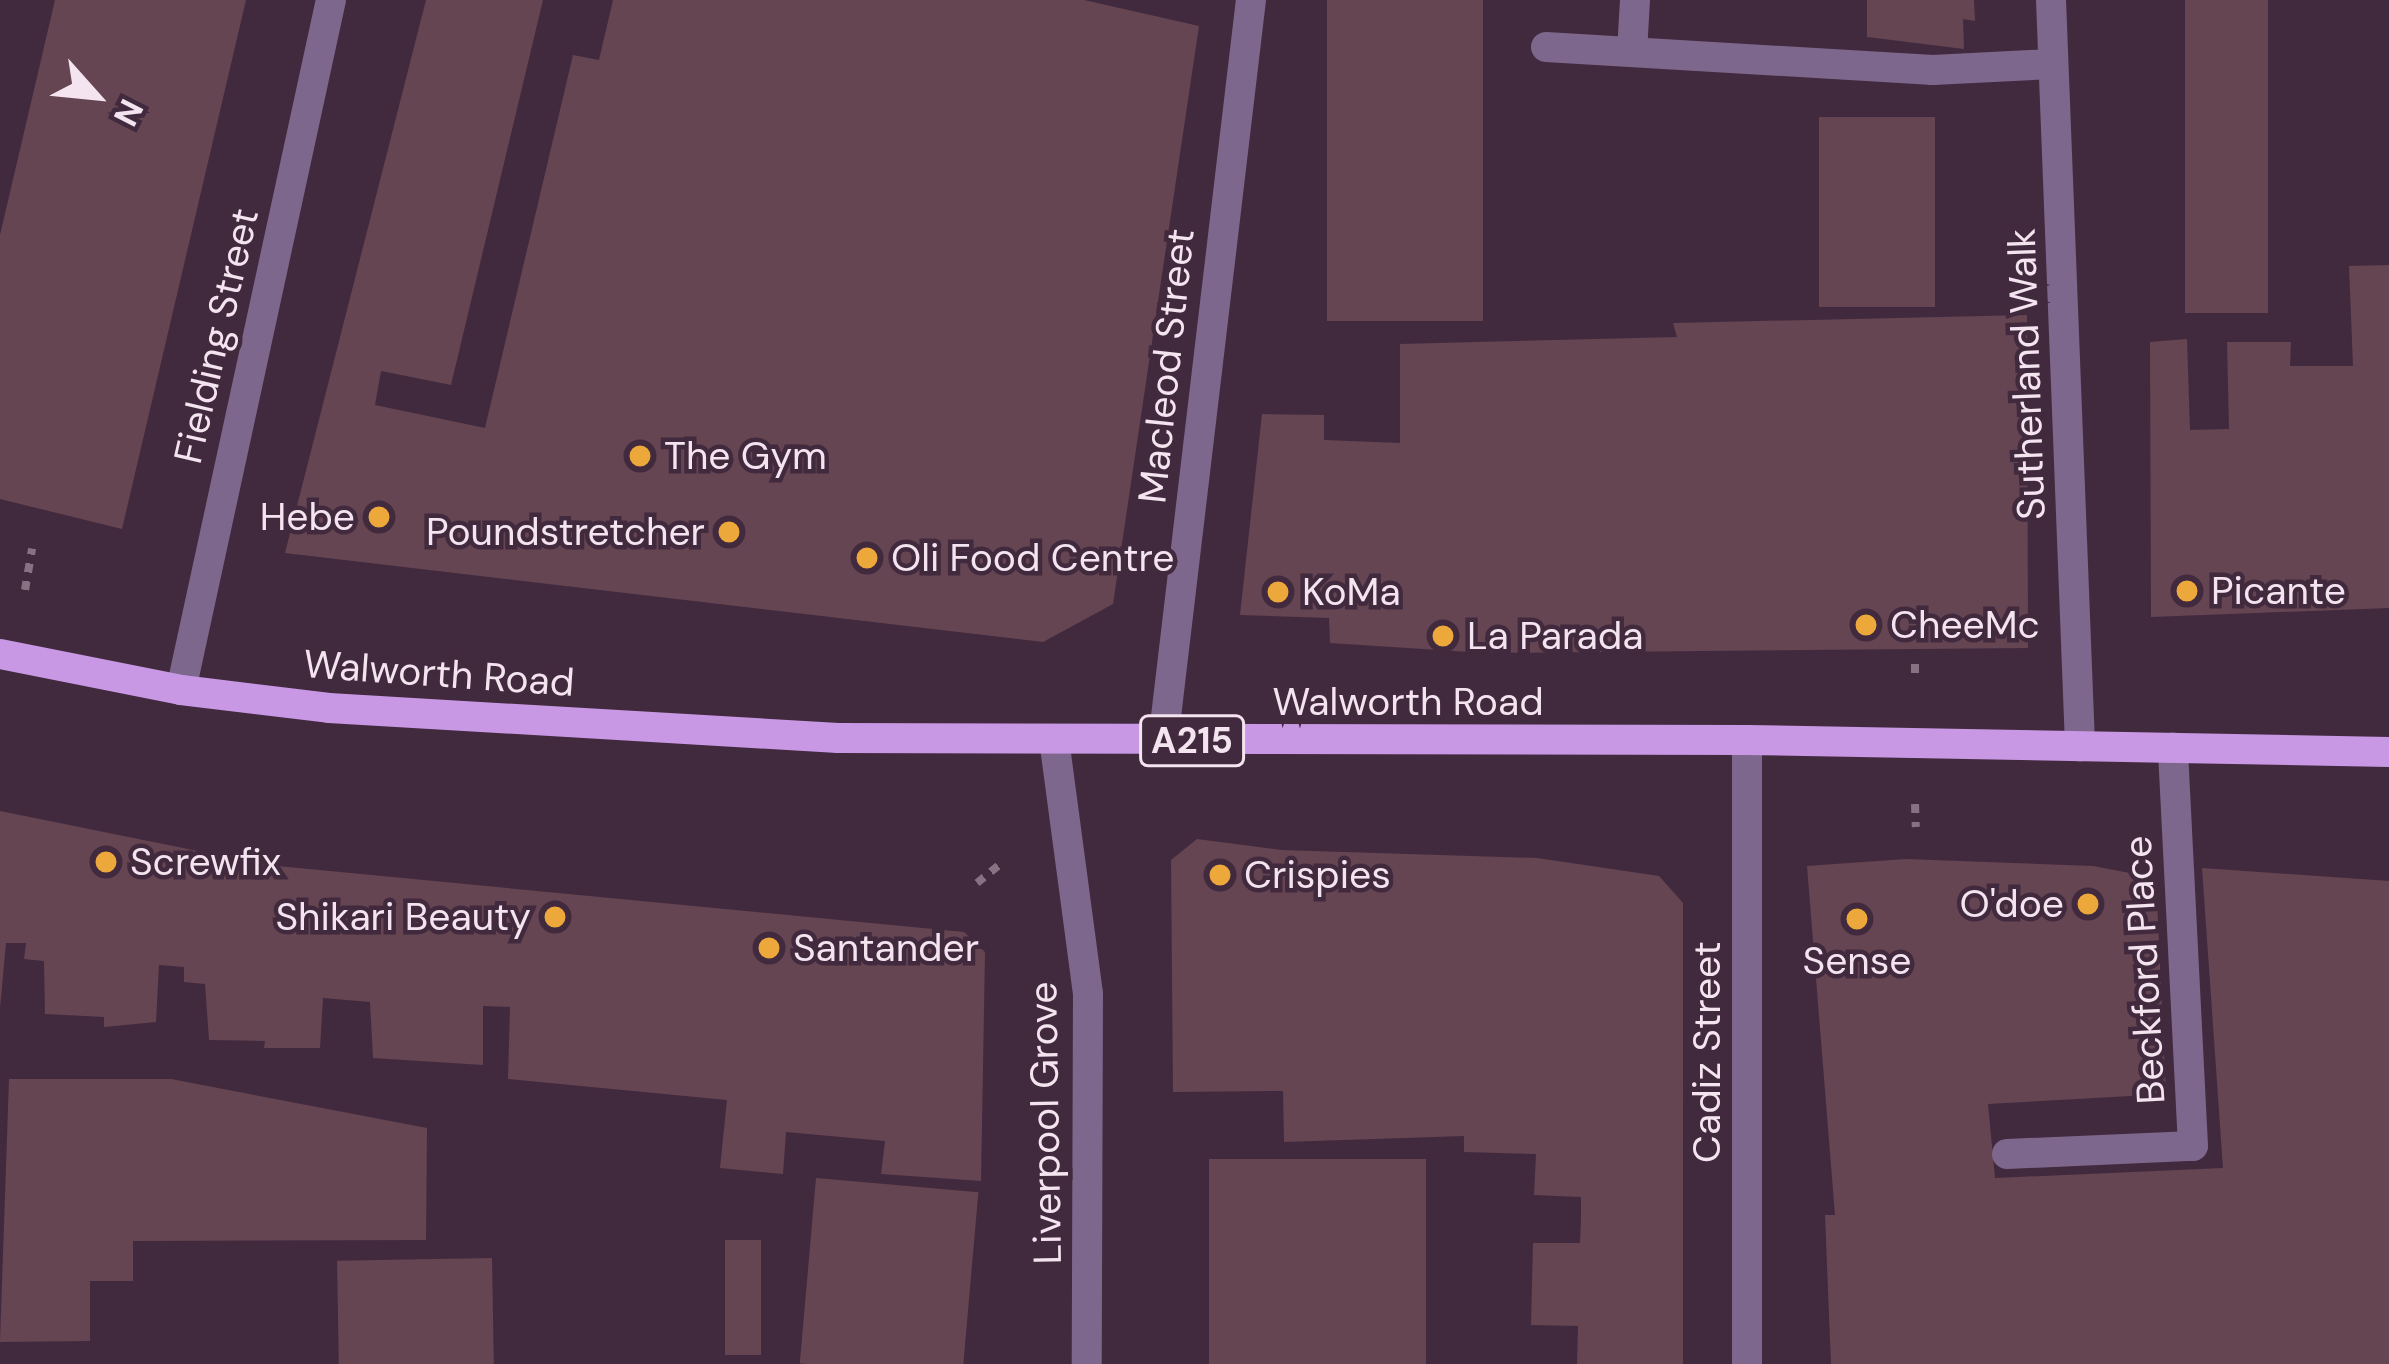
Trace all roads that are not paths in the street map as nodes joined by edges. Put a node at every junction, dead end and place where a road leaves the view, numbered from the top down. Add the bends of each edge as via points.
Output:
1 (331, 0) edge
2 (1250, 0) edge
3 (1635, 0) edge
4 (2050, 0) edge
5 (1546, 47) dead end
6 (1632, 52) junction
7 (2053, 64) junction
8 (0, 654) edge
9 (181, 690) junction
10 (1054, 740) junction
11 (1747, 740) junction
12 (1163, 742) junction
13 (2080, 746) junction
14 (2173, 748) junction
15 (2389, 752) edge
16 (2007, 1154) dead end
17 (1088, 1364) edge
18 (1747, 1364) edge

1 - 9 street, Fielding Street
2 - 12 street, Macleod Street
3 - 6 street
4 - 7 street, Sutherland Walk
5 - 6 street
6 - 7 street via 1934,70
7 - 13 street, Sutherland Walk
8 - 9 main road, Walworth Road / A215
9 - 10 main road, Walworth Road / A215 via 329,708 768,734
10 - 12 main road, Walworth Road / A215
10 - 17 street, Liverpool Grove via 1063,853 1088,994
11 - 12 main road, Walworth Road / A215
11 - 13 main road, Walworth Road / A215
11 - 18 street, Cadiz Street
13 - 14 main road, Walworth Road / A215
14 - 15 main road, Walworth Road / A215
14 - 16 street, Beckford Place via 2193,1146

